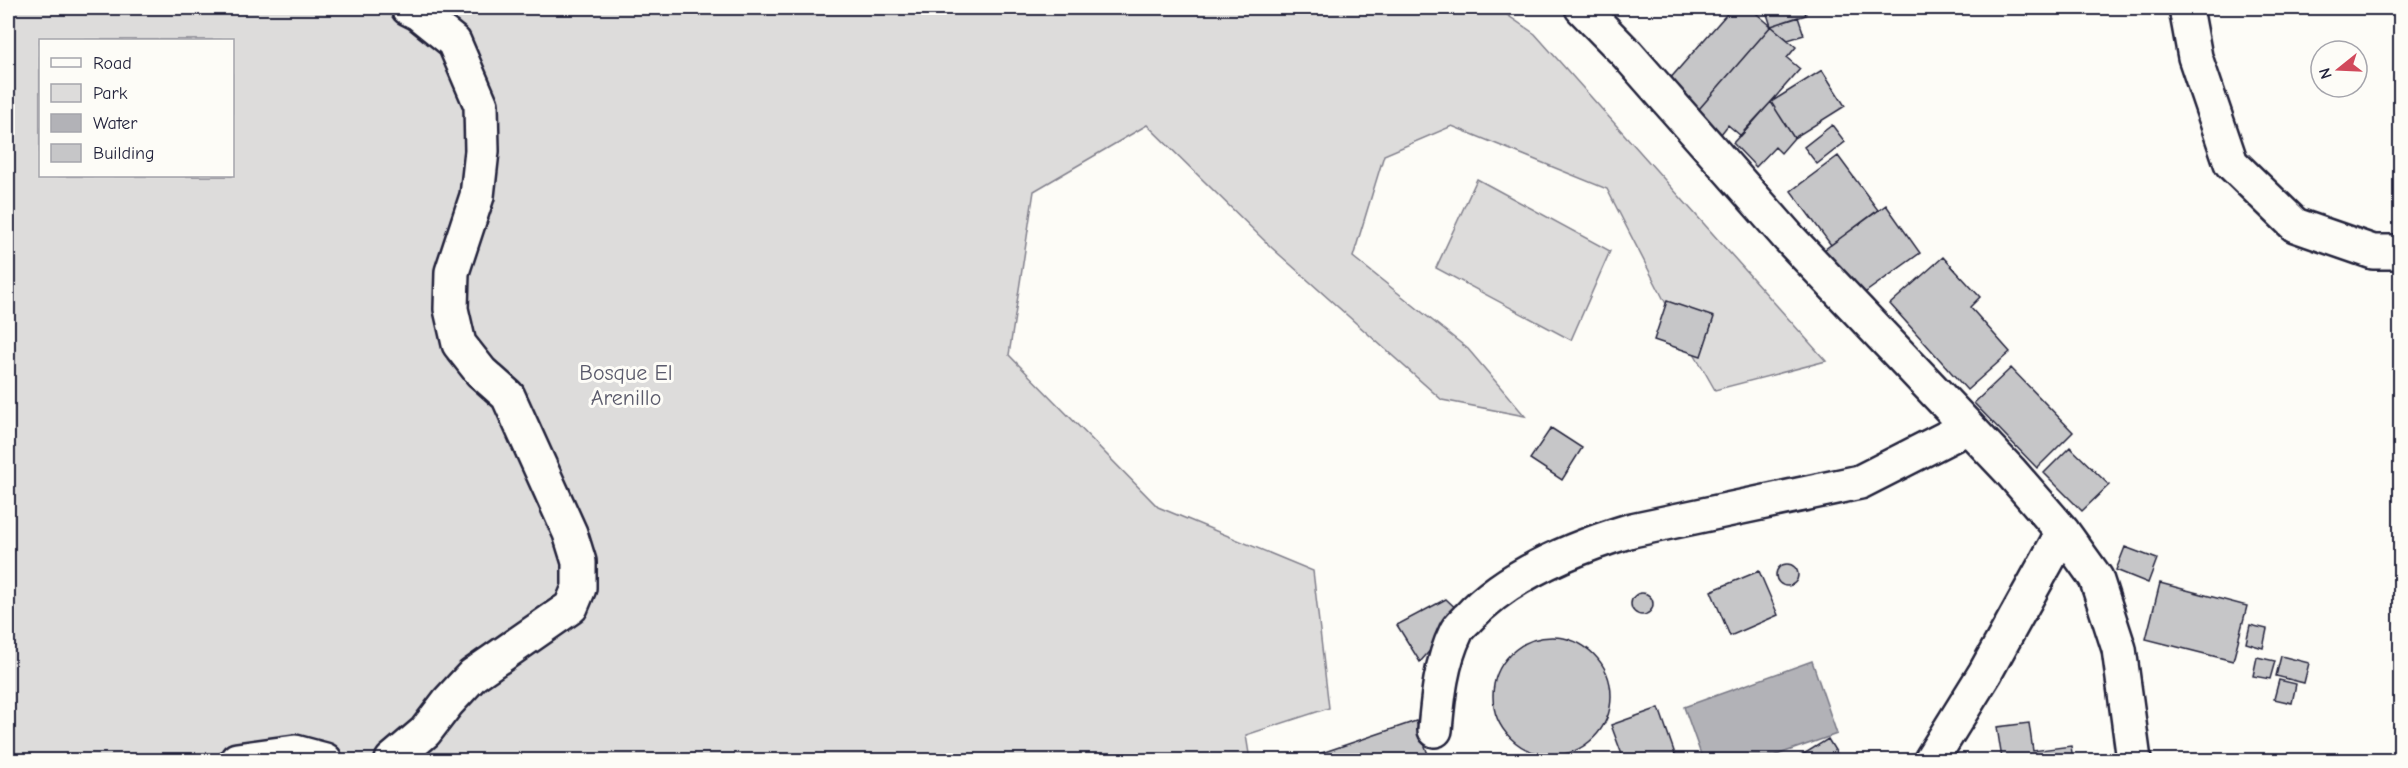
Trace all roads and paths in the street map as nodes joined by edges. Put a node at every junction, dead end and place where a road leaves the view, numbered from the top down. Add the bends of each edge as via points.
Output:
1 (408, 8) edge
2 (1582, 8) edge
3 (2186, 8) edge
4 (2400, 252) edge
5 (1968, 427) junction
6 (2063, 532) junction
7 (1435, 730) dead end
8 (237, 760) edge
9 (325, 760) edge
10 (392, 760) edge
11 (1930, 760) edge
12 (2134, 760) edge

1 - 10 street via 454,42 481,105 483,152 477,196 452,272 451,309 459,344 481,372 508,396 570,533 579,562 579,588 571,607 473,675 425,732
2 - 5 street via 1789,238
3 - 4 street via 2195,57 2231,163 2295,225 2373,252
5 - 6 street
5 - 7 street via 1860,482 1632,530 1598,540 1509,583 1456,630 1440,678
6 - 11 street via 1985,673
6 - 12 street via 2096,578 2119,650
8 - 9 street via 296,752

